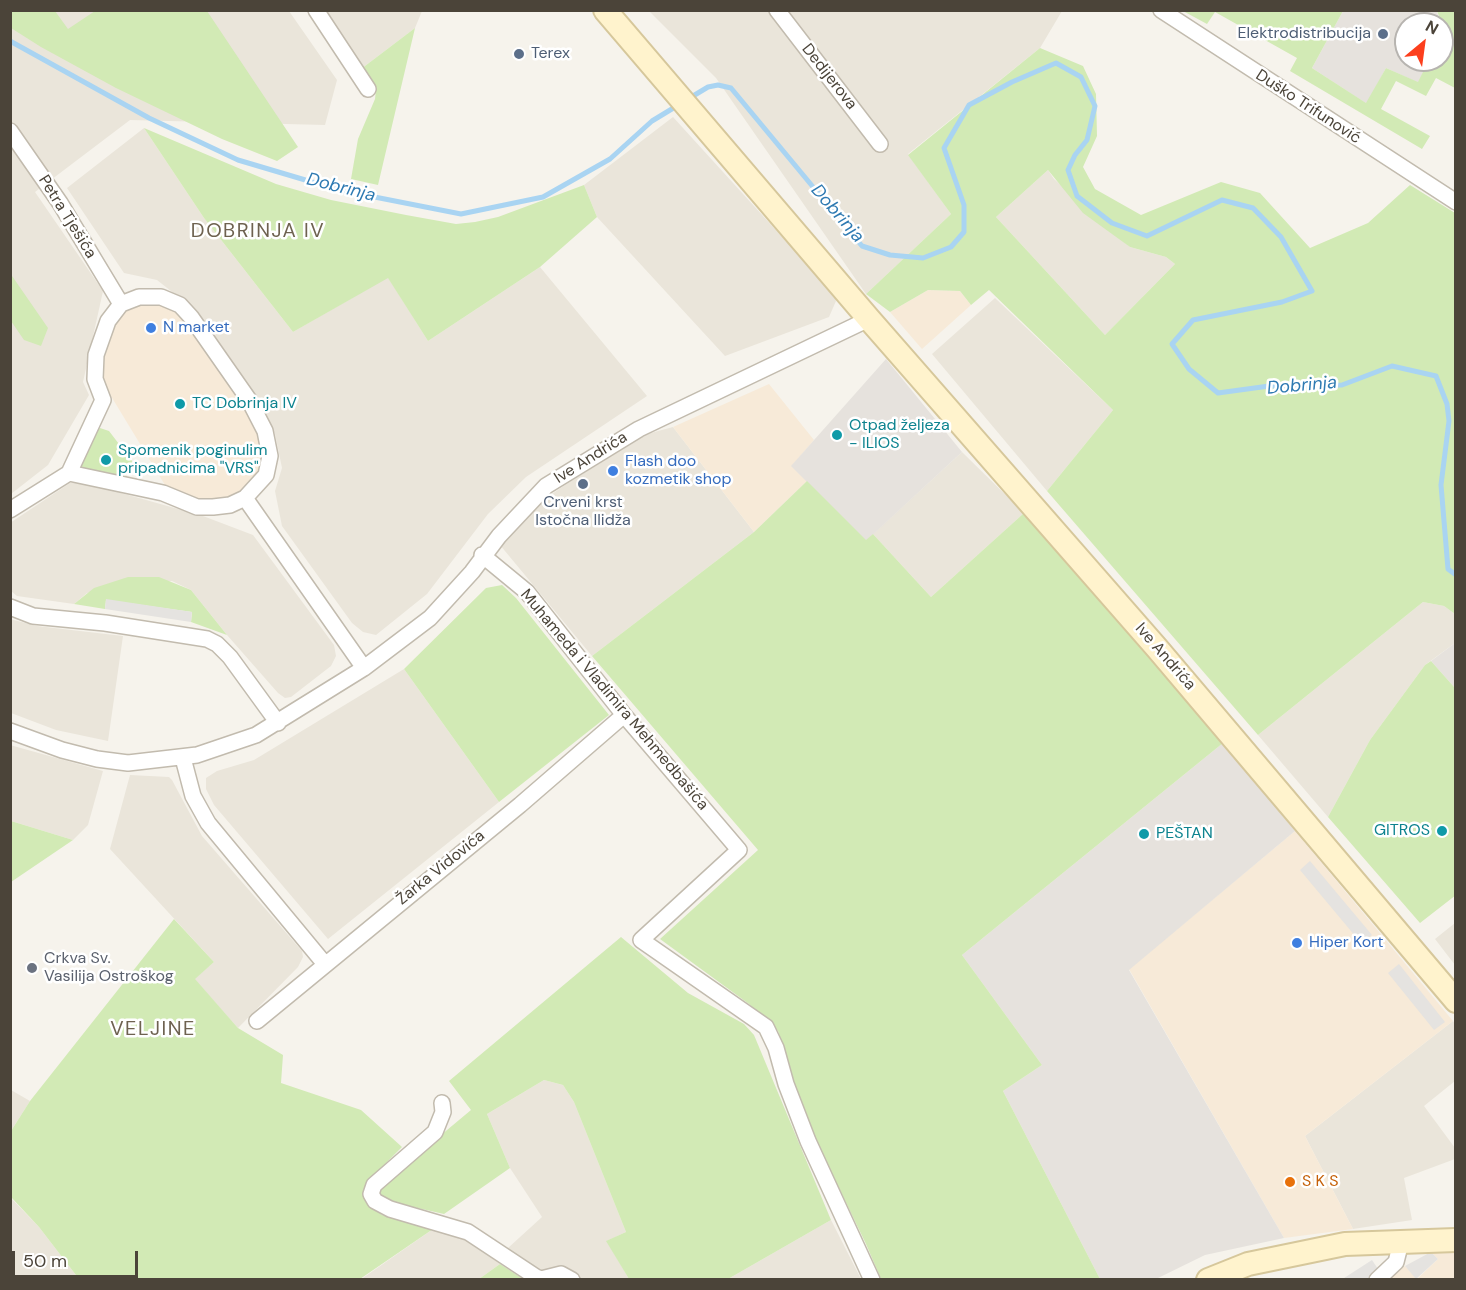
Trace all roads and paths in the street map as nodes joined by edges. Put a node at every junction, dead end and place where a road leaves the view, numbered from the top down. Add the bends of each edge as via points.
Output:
1 (316, 10) edge
2 (598, 10) edge
3 (605, 10) edge
4 (777, 10) edge
5 (1161, 10) edge
6 (635, 46) junction
7 (368, 89) dead end
8 (10, 131) edge
9 (880, 144) dead end
10 (1455, 202) edge
11 (121, 304) junction
12 (869, 319) junction
13 (69, 473) junction
14 (245, 498) junction
15 (10, 510) edge
16 (482, 555) junction
17 (10, 607) edge
18 (364, 668) junction
19 (624, 715) junction
20 (278, 723) junction
21 (10, 731) edge
22 (183, 758) junction
23 (324, 963) junction
24 (1455, 1001) edge
25 (257, 1021) dead end
26 (442, 1104) dead end
27 (1455, 1240) edge
28 (1401, 1242) junction
29 (572, 1280) edge
30 (872, 1280) edge
31 (1208, 1280) edge
32 (1377, 1280) edge

1 - 7 street
2 - 6 main road, Ive Andrića
3 - 6 main road, Ive Andrića
4 - 9 street, Dedijerova
5 - 10 street, Duško Trifunović
6 - 12 main road, Ive Andrića
8 - 11 street, Petra Tješića via 60,202
11 - 13 street via 108,321 96,355 95,379 103,400
11 - 14 street via 161,297 180,305 249,400 265,431 270,456 266,475
12 - 16 street, Ive Andrića via 647,425 577,466 529,501
12 - 24 main road, Ive Andrića via 1164,656
13 - 14 street via 163,493 197,507 230,505
13 - 15 street
14 - 18 street
16 - 18 street, Ive Andrića via 472,572 430,618
16 - 19 street, Muhameda i Vladimira Mehmedbašića via 527,592
17 - 20 street via 33,616 207,639 230,657
18 - 20 street, Ive Andrića
19 - 23 street, Žarka Vidovića via 520,805
19 - 30 street, Muhameda i Vladimira Mehmedbašića via 739,850 641,940 766,1028 808,1141
20 - 22 street, Ive Andrića via 235,743
21 - 22 street, Ive Andrića via 97,759 129,763
22 - 23 street via 193,796 208,823
23 - 25 street, Žarka Vidovića
26 - 29 street via 435,1132 374,1185 371,1194 375,1201 468,1232 536,1277 561,1274
27 - 28 main road
28 - 31 main road via 1345,1244 1301,1251 1248,1264
28 - 32 street via 1396,1262

